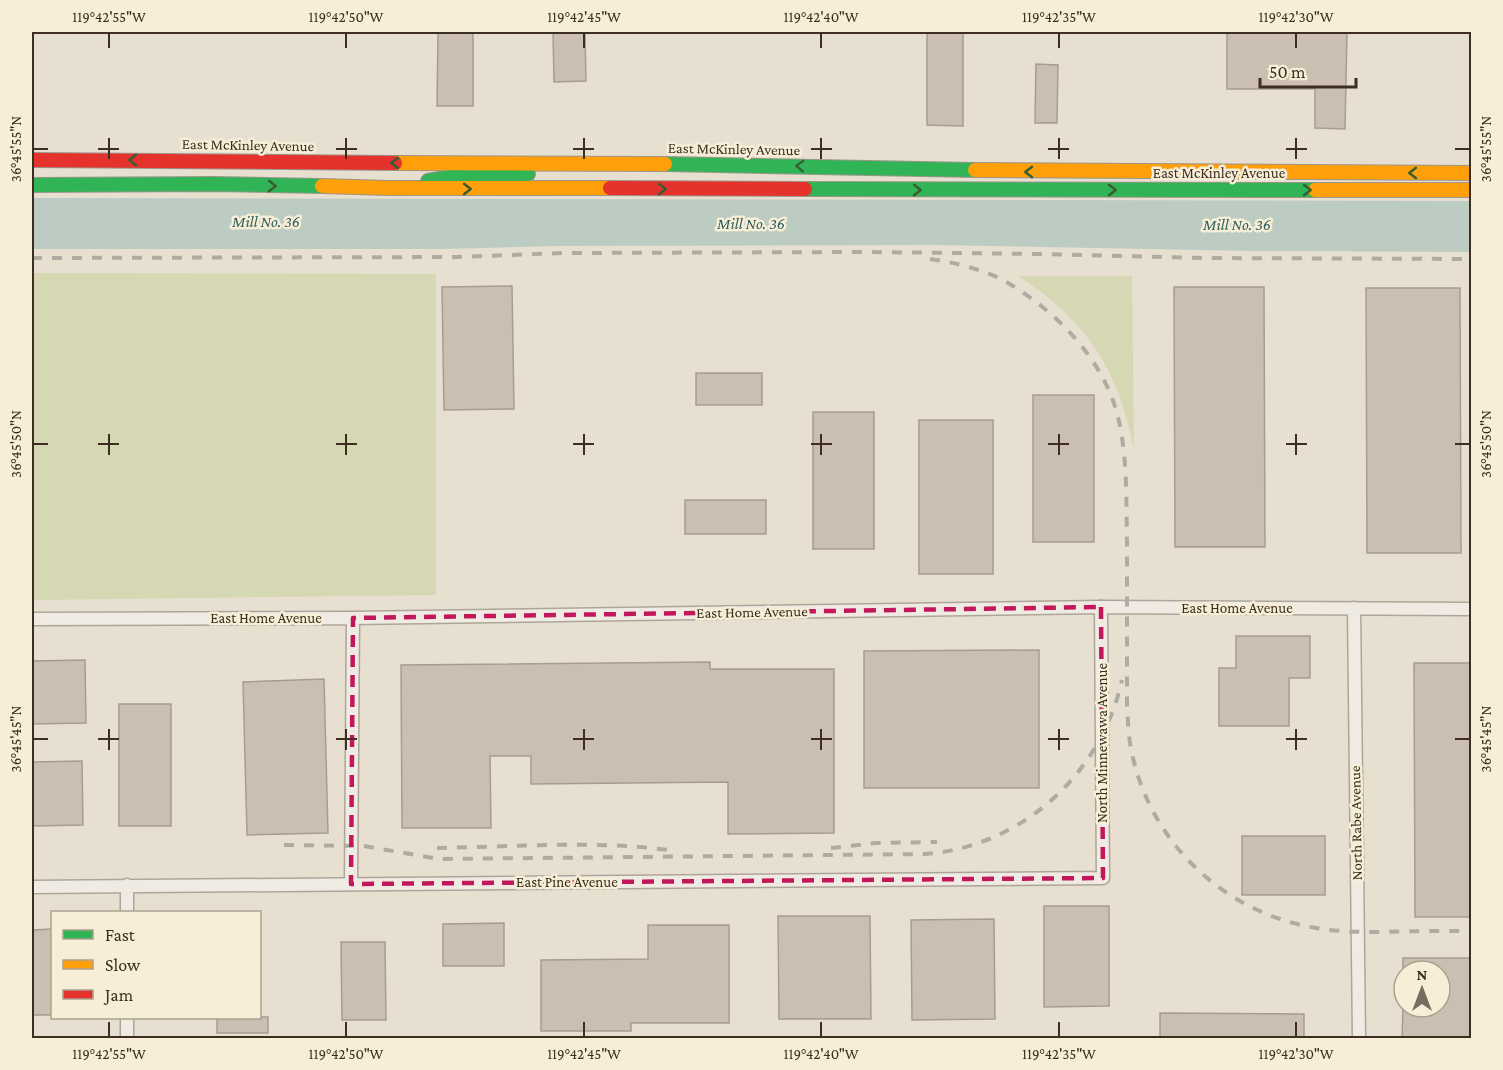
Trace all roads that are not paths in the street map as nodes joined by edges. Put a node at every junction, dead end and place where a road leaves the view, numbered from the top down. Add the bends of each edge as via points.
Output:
1 (32, 160) edge
2 (544, 164) junction
3 (754, 165) junction
4 (859, 168) junction
5 (1472, 173) edge
6 (32, 185) edge
7 (389, 189) junction
8 (565, 189) junction
9 (858, 190) junction
10 (1472, 190) edge
11 (1101, 607) junction
12 (1354, 608) junction
13 (1472, 609) edge
14 (32, 618) edge
15 (353, 618) junction
16 (1103, 878) joint
17 (351, 884) junction
18 (127, 885) junction
19 (32, 886) edge
20 (127, 911) edge
21 (127, 1019) edge
22 (127, 1038) edge
23 (1359, 1038) edge

2 -> 1 main road, East McKinley Avenue
2 - 3 main road, East McKinley Avenue
2 - 7 main road via 529,174 456,176
4 -> 3 main road, East McKinley Avenue
3 - 8 main road via 674,175 580,174 569,177
5 -> 4 main road, East McKinley Avenue
4 - 9 main road
6 -> 7 main road, East McKinley Avenue
7 -> 8 main road, East McKinley Avenue
8 -> 9 main road, East McKinley Avenue
9 -> 10 main road, East McKinley Avenue
11 - 12 street, East Home Avenue
11 - 15 street, East Home Avenue
11 - 16 street, North Minnewawa Avenue
12 - 13 street, East Home Avenue
12 - 23 street, North Rabe Avenue
14 - 15 street, East Home Avenue
15 - 17 street
16 - 17 street, East Pine Avenue
17 - 18 street, East Pine Avenue
18 - 19 street, East Pine Avenue
18 - 20 street
21 - 22 street

